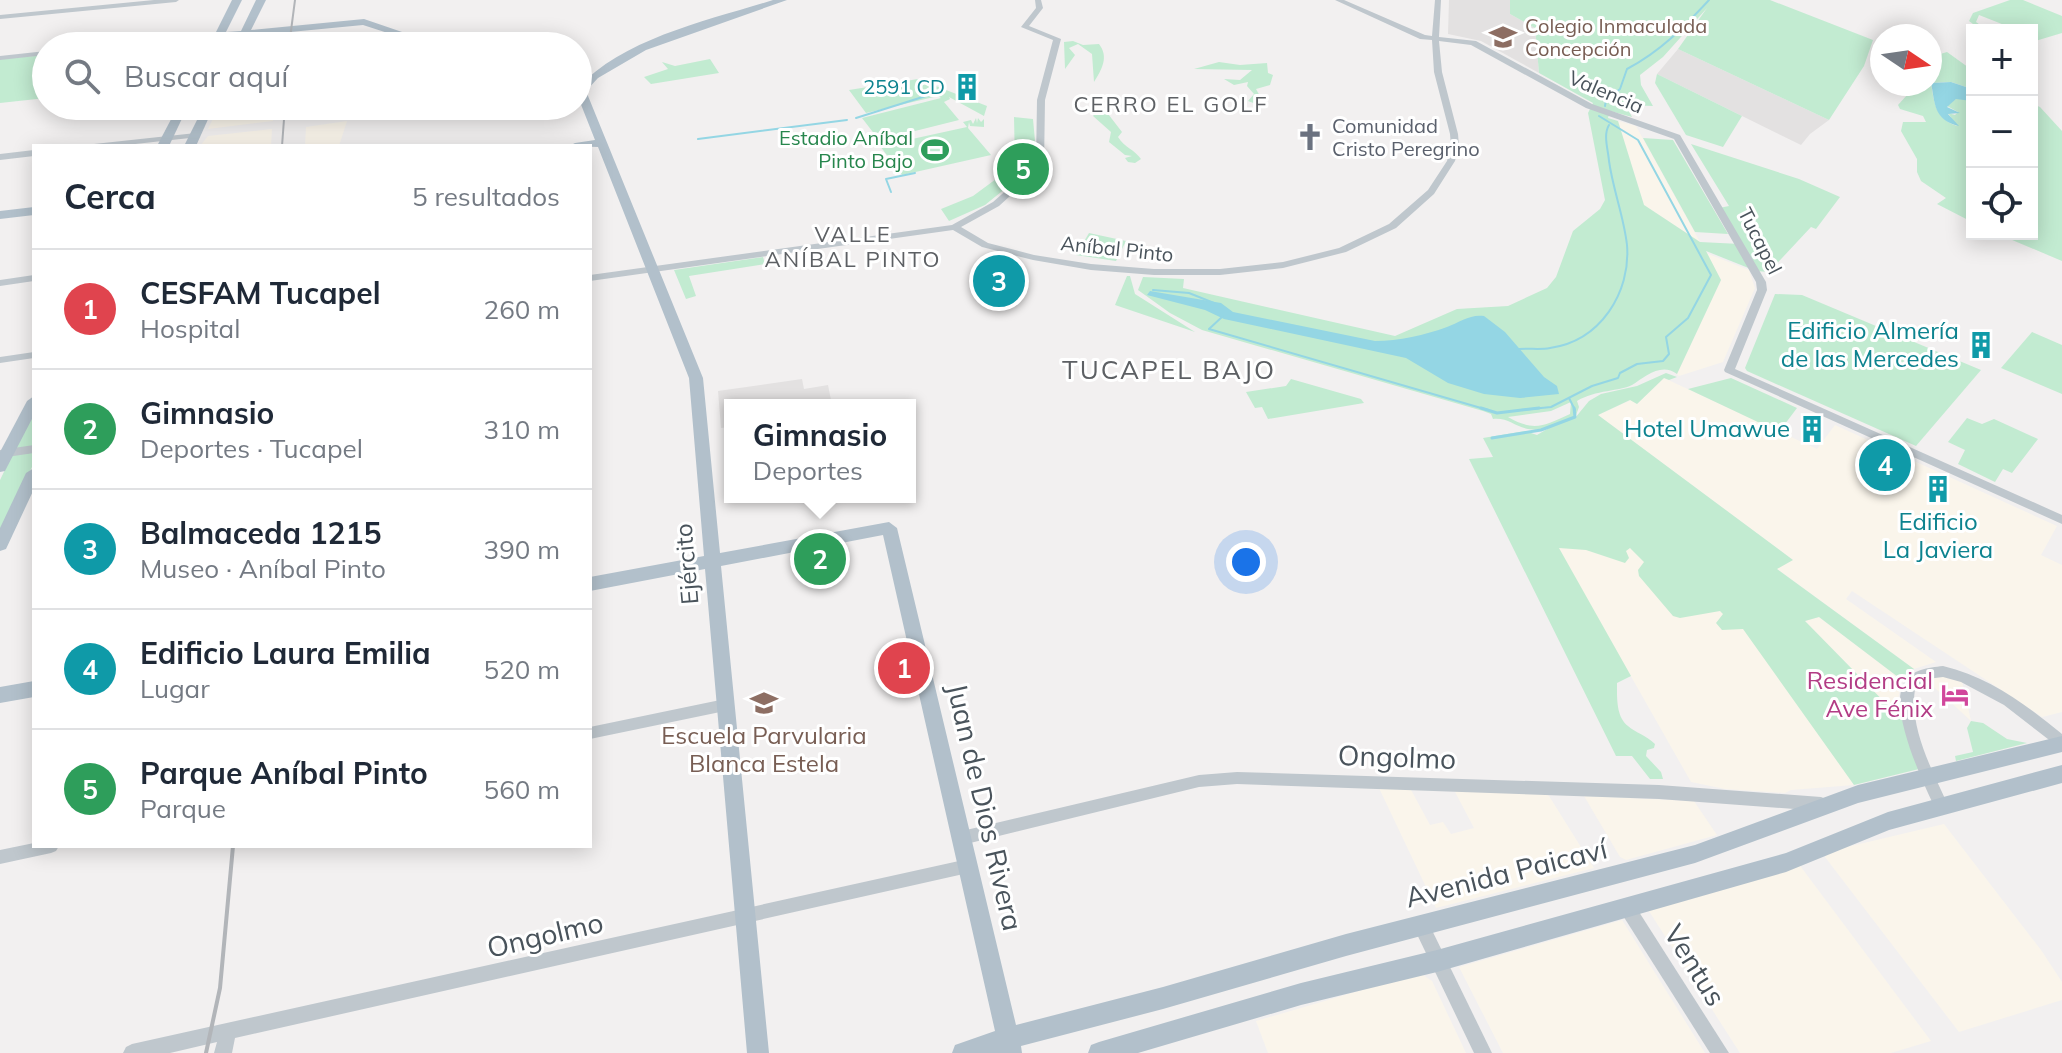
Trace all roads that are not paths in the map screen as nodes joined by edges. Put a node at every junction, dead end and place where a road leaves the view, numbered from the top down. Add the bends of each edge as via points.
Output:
1 (176, 0) edge
2 (237, 0) edge
3 (261, 0) edge
4 (782, 0) edge
5 (1038, 0) edge
6 (1338, 0) edge
7 (1438, 0) edge
8 (0, 17) edge
9 (221, 32) edge
10 (245, 32) edge
11 (255, 32) edge
12 (395, 32) edge
13 (1436, 38) junction
14 (32, 55) edge
15 (0, 58) edge
16 (592, 79) edge
17 (176, 120) edge
18 (202, 120) edge
19 (591, 120) edge
20 (1677, 137) joint
21 (193, 140) edge
22 (165, 142) edge
23 (600, 143) junction
24 (130, 144) edge
25 (592, 144) edge
26 (32, 153) edge
27 (0, 157) edge
28 (32, 211) edge
29 (0, 215) edge
30 (954, 227) junction
31 (652, 269) junction
32 (32, 278) edge
33 (592, 278) edge
34 (0, 283) edge
35 (32, 355) edge
36 (0, 360) edge
37 (32, 405) edge
38 (32, 450) edge
39 (2, 458) edge
40 (32, 477) edge
41 (2062, 520) edge
42 (0, 545) edge
43 (713, 561) junction
44 (592, 584) edge
45 (32, 689) edge
46 (0, 695) edge
47 (725, 705) junction
48 (592, 733) edge
49 (2060, 737) edge
50 (2062, 774) edge
51 (1927, 777) junction
52 (1836, 803) junction
53 (1941, 805) junction
54 (962, 838) junction
55 (42, 848) edge
56 (0, 857) edge
57 (968, 866) junction
58 (1626, 906) junction
59 (745, 916) junction
60 (1421, 926) junction
61 (1437, 961) junction
62 (228, 1033) junction
63 (1009, 1045) edge
64 (132, 1053) edge
65 (223, 1053) edge
66 (758, 1053) edge
67 (963, 1053) edge
68 (1099, 1053) edge
69 (1483, 1053) edge
70 (1720, 1053) edge

1 - 8 street
2 - 9 main road
3 - 10 main road
4 - 16 main road via 638,50
5 - 30 street via 1041,6 1025,27 1057,39 1041,100 1040,165 1006,197
6 - 13 street, Valencia
7 - 13 street, Aníbal Pinto
11 - 12 main road via 364,22
13 - 20 street, Valencia via 1473,43 1589,106
13 - 30 street, Aníbal Pinto via 1436,61 1454,138 1452,159 1415,209 1360,241 1252,269 1147,273 1009,252 977,242
14 - 15 street
17 - 22 main road
18 - 21 main road
19 - 23 main road, Ejército
20 - 41 street, Tucapel via 1761,282 1729,370
21 - 22 street
22 - 24 street
23 - 25 main road
23 - 31 main road, Ejército
26 - 27 street
28 - 29 main road
30 - 31 street
31 - 33 street
31 - 43 main road, Ejército via 696,378
32 - 34 street
35 - 36 street
37 - 39 main road
38 - 39 street
40 - 42 main road
43 - 44 main road
43 - 47 main road, Ejército
43 - 54 main road, Juan de Dios Rivera via 889,528
45 - 46 main road
47 - 48 street
47 - 59 main road, Ejército
49 - 51 main road, Avenida Paicaví
49 - 51 street via 1976,682 1939,669 1927,671 1911,682 1906,700
50 - 53 main road
51 - 52 main road, Avenida Paicaví
51 - 53 street
52 - 54 street, Ongolmo via 1237,778 1199,781
52 - 60 main road, Avenida Paicaví via 1704,851
53 - 58 main road via 1786,862
54 - 57 main road, Juan de Dios Rivera
55 - 56 street
57 - 59 street, Ongolmo
57 - 63 main road, Juan de Dios Rivera
58 - 61 main road
58 - 70 street, Ventus
59 - 62 street, Ongolmo
59 - 66 main road, Ejército
60 - 61 street
60 - 63 main road, Avenida Paicaví
61 - 68 main road via 1287,997
61 - 69 street
62 - 64 street, Ongolmo
62 - 65 street
63 - 67 main road, Avenida Paicaví

